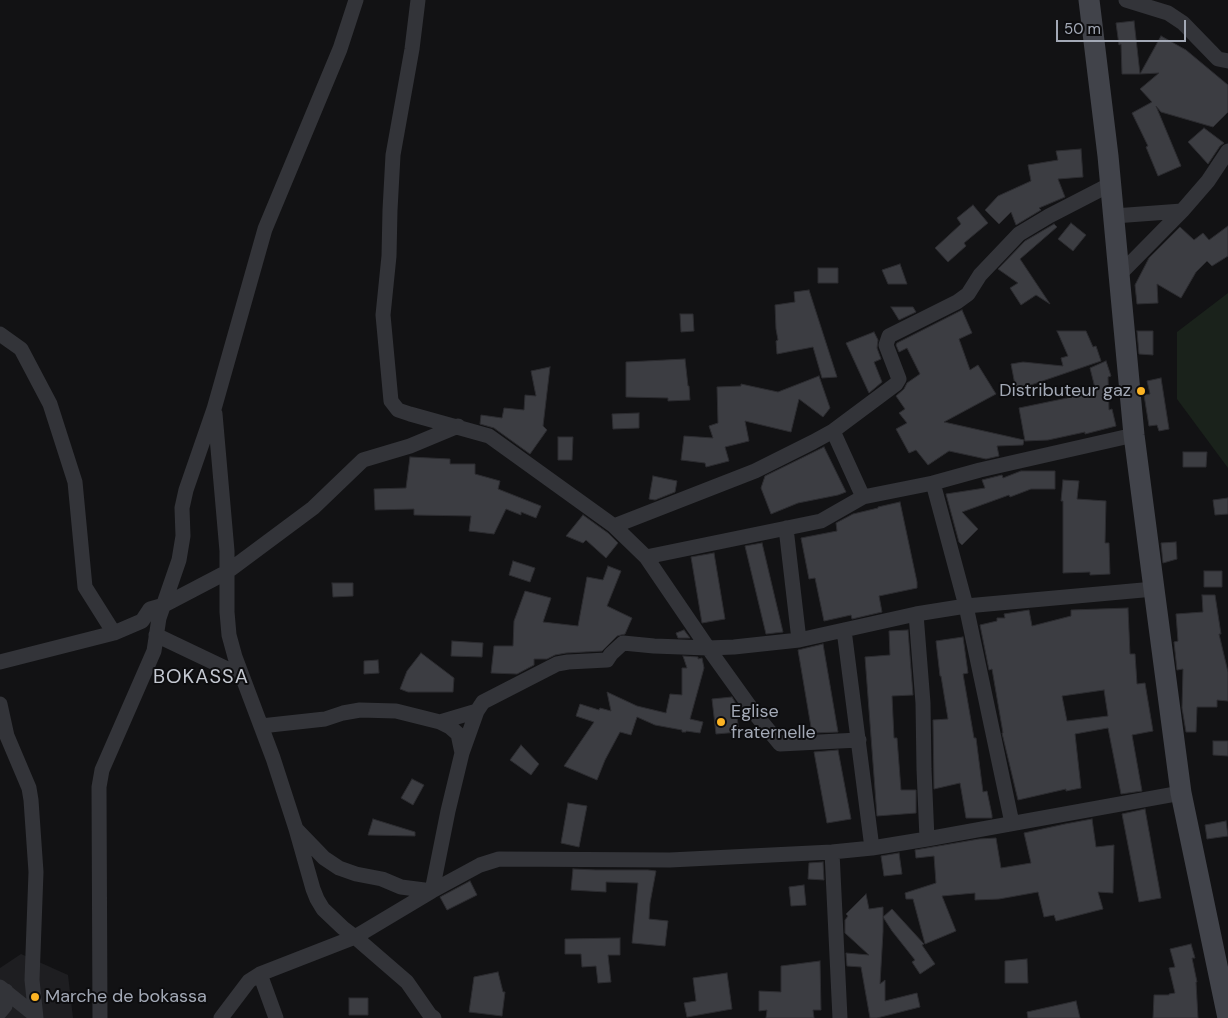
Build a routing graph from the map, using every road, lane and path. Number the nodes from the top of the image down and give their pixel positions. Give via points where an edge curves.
1 (356, 0) edge
2 (418, 0) edge
3 (1089, 0) edge
4 (1126, 0) edge
5 (1228, 61) edge
6 (1228, 151) edge
7 (1228, 173) edge
8 (1208, 181) junction
9 (1111, 184) junction
10 (1182, 211) junction
11 (1114, 216) junction
12 (1119, 275) junction
13 (0, 334) edge
14 (214, 409) junction
15 (458, 426) junction
16 (833, 431) junction
17 (1134, 435) junction
18 (933, 483) junction
19 (863, 497) junction
20 (614, 526) junction
21 (786, 528) junction
22 (646, 558) junction
23 (227, 572) junction
24 (1154, 590) junction
25 (164, 605) junction
26 (966, 606) junction
27 (916, 614) junction
28 (844, 630) junction
29 (114, 633) junction
30 (156, 635) junction
31 (800, 640) junction
32 (708, 648) junction
33 (0, 662) edge
34 (242, 676) junction
35 (0, 704) edge
36 (477, 711) junction
37 (440, 722) junction
38 (261, 726) junction
39 (859, 740) junction
40 (462, 753) junction
41 (1181, 793) junction
42 (1012, 824) junction
43 (296, 829) junction
44 (927, 839) junction
45 (872, 848) junction
46 (832, 852) junction
47 (432, 890) junction
48 (355, 937) junction
49 (260, 974) junction
50 (3, 989) edge
51 (0, 1012) edge
52 (36, 1016) edge
53 (100, 1018) edge
54 (221, 1018) edge
55 (276, 1018) edge
56 (434, 1018) edge
57 (840, 1018) edge
58 (1228, 1018) edge

1 - 14 street via 340,49 265,230
2 - 15 street via 393,155 383,315 389,387 391,402 398,410
3 - 9 main road
4 - 5 street via 1168,13 1183,23 1218,58
6 - 8 street
7 - 8 street
8 - 10 street
9 - 11 main road
9 - 16 street via 1018,234 980,275 968,294 889,336 886,345 899,379
10 - 11 street
10 - 12 street
11 - 12 main road
12 - 17 main road
13 - 29 street via 21,349 50,404 75,482 85,587
14 - 23 street via 228,551
14 - 25 street via 186,490 179,560
15 - 20 street via 490,436
15 - 23 street via 410,446 362,460 313,508
16 - 19 street
16 - 20 street via 755,471
17 - 18 street
17 - 24 main road
18 - 19 street
18 - 26 street
19 - 21 street via 820,521
20 - 22 street
21 - 22 street
21 - 31 street
22 - 32 street
23 - 25 street
23 - 34 street via 229,635
24 - 26 street
24 - 41 main road
25 - 29 street via 150,609 142,621
25 - 30 street
26 - 27 street
26 - 42 street
27 - 28 street
27 - 44 street via 923,703
28 - 31 street
28 - 39 street
29 - 33 street
30 - 34 street
30 - 53 street via 154,651 102,770 99,787
31 - 32 street
32 - 36 street via 623,643 607,660 556,664 483,702
32 - 39 street via 780,744
34 - 38 street
35 - 52 street via 7,736 30,788 36,872 32,980
36 - 37 street
36 - 40 street
37 - 38 street via 396,711 360,710 325,719
37 - 40 street via 458,734
38 - 43 street
39 - 45 street
40 - 47 street
41 - 42 street
41 - 58 main road
42 - 44 street
43 - 47 street via 324,858 339,868 400,887
43 - 48 street via 313,889 323,909
44 - 45 street
45 - 46 street
46 - 47 street via 670,860 499,859 480,865
46 - 57 street
47 - 48 street
48 - 49 street
48 - 56 street via 407,982
49 - 54 street via 249,981
49 - 55 street
50 - 51 street via 5,1006
50 - 52 street

